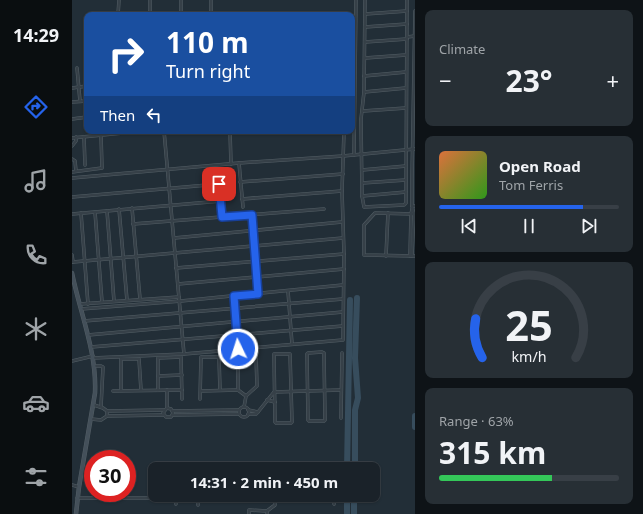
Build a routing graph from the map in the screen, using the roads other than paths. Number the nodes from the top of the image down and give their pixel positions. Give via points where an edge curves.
1 (119, 0) edge
2 (150, 0) edge
3 (181, 0) edge
4 (211, 0) edge
5 (356, 0) edge
6 (366, 0) edge
7 (407, 0) edge
8 (407, 11) junction
9 (415, 11) edge
10 (118, 12) edge
11 (150, 12) edge
12 (181, 12) edge
13 (210, 12) edge
14 (365, 14) junction
15 (407, 24) junction
16 (415, 24) edge
17 (365, 27) junction
18 (415, 37) edge
19 (407, 38) junction
20 (365, 42) junction
21 (415, 54) edge
22 (406, 55) junction
23 (365, 58) junction
24 (77, 68) dead end
25 (415, 71) edge
26 (406, 72) junction
27 (364, 76) junction
28 (355, 78) edge
29 (84, 86) edge
30 (79, 87) junction
31 (414, 87) edge
32 (72, 88) edge
33 (406, 88) junction
34 (364, 92) junction
35 (84, 100) edge
36 (80, 101) junction
37 (72, 102) edge
38 (414, 107) edge
39 (406, 108) junction
40 (363, 111) junction
41 (84, 117) edge
42 (72, 119) edge
43 (112, 134) edge
44 (164, 134) edge
45 (230, 134) edge
46 (344, 134) edge
47 (354, 134) edge
48 (101, 135) junction
49 (76, 137) junction
50 (84, 137) junction
51 (72, 138) edge
52 (72, 146) edge
53 (406, 149) junction
54 (413, 149) edge
55 (362, 154) junction
56 (354, 155) junction
57 (343, 156) junction
58 (72, 159) edge
59 (239, 163) junction
60 (231, 164) junction
61 (85, 165) dead end
62 (406, 166) junction
63 (414, 166) edge
64 (93, 170) junction
65 (168, 170) junction
66 (362, 170) junction
67 (76, 171) junction
68 (72, 172) edge
69 (343, 174) junction
70 (94, 176) junction
71 (72, 178) edge
72 (414, 179) edge
73 (406, 180) junction
74 (240, 182) junction
75 (362, 183) junction
76 (169, 188) junction
77 (342, 191) junction
78 (406, 192) junction
79 (414, 192) edge
80 (362, 196) junction
81 (72, 197) edge
82 (242, 199) junction
83 (221, 201) junction
84 (171, 206) junction
85 (243, 207) dead end
86 (413, 207) edge
87 (132, 208) junction
88 (324, 209) dead end
89 (119, 210) junction
90 (107, 211) junction
91 (95, 212) junction
92 (80, 213) junction
93 (388, 213) junction
94 (72, 214) edge
95 (412, 214) junction
96 (252, 215) junction
97 (222, 217) junction
98 (172, 222) junction
99 (342, 222) junction
100 (133, 224) junction
101 (253, 230) junction
102 (174, 238) junction
103 (343, 238) junction
104 (254, 246) junction
105 (175, 254) junction
106 (344, 254) junction
107 (72, 255) edge
108 (386, 256) junction
109 (412, 256) edge
110 (136, 257) junction
111 (123, 258) junction
112 (112, 259) junction
113 (99, 260) junction
114 (85, 261) junction
115 (255, 261) junction
116 (72, 262) edge
117 (176, 268) junction
118 (344, 270) junction
119 (72, 273) edge
120 (256, 277) junction
121 (73, 279) edge
122 (178, 284) junction
123 (344, 285) junction
124 (288, 291) junction
125 (258, 294) junction
126 (234, 296) junction
127 (179, 297) junction
128 (140, 299) junction
129 (127, 300) junction
130 (343, 300) junction
131 (114, 301) junction
132 (179, 301) junction
133 (102, 302) junction
134 (80, 304) junction
135 (88, 304) junction
136 (289, 304) junction
137 (81, 309) junction
138 (235, 309) junction
139 (343, 312) junction
140 (180, 314) junction
141 (290, 317) junction
142 (84, 322) junction
143 (236, 322) junction
144 (343, 326) junction
145 (181, 327) junction
146 (291, 331) junction
147 (88, 335) junction
148 (237, 335) junction
149 (182, 339) junction
150 (292, 344) junction
151 (91, 347) junction
152 (238, 349) junction
153 (342, 353) dead end
154 (184, 354) junction
155 (93, 357) junction
156 (72, 361) edge
157 (95, 366) junction
158 (182, 375) junction
159 (158, 376) junction
160 (121, 390) junction
161 (141, 390) junction
162 (158, 390) junction
163 (167, 390) junction
164 (182, 390) junction
165 (220, 390) junction
166 (238, 390) junction
167 (324, 390) junction
168 (341, 390) junction
169 (114, 391) dead end
170 (200, 391) junction
171 (307, 391) junction
172 (274, 392) junction
173 (291, 392) junction
174 (246, 396) junction
175 (182, 399) dead end
176 (200, 399) dead end
177 (267, 400) junction
178 (275, 402) junction
179 (94, 405) junction
180 (101, 407) junction
181 (244, 407) junction
182 (167, 408) junction
183 (164, 410) junction
184 (239, 410) junction
185 (248, 410) junction
186 (107, 411) junction
187 (115, 411) junction
188 (173, 411) junction
189 (258, 412) junction
190 (239, 414) junction
191 (248, 414) junction
192 (164, 415) junction
193 (173, 415) junction
194 (107, 416) junction
195 (115, 416) junction
196 (341, 418) dead end
197 (91, 419) junction
198 (72, 485) edge
199 (79, 487) junction
200 (148, 497) edge
201 (77, 498) junction
202 (275, 502) edge
203 (267, 512) edge
204 (76, 514) edge
205 (249, 514) edge

1 - 10 street
2 - 11 street
3 - 12 street
4 - 13 street
5 - 28 street
6 - 14 street
7 - 8 street
8 - 14 street
8 - 15 street
9 - 16 street
14 - 17 street
15 - 17 street
15 - 19 street
16 - 18 street
17 - 20 street
18 - 19 street
18 - 21 street
19 - 20 street
19 - 22 street
20 - 23 street
21 - 25 street
22 - 23 street
22 - 26 street
23 - 27 street
24 - 30 street
25 - 31 street
26 - 27 street
26 - 33 street
27 - 34 street
29 - 30 street
30 - 32 street
30 - 36 street
31 - 38 street
33 - 34 street
33 - 39 street
34 - 40 street
35 - 36 street
36 - 37 street
38 - 54 street
39 - 40 street
39 - 53 street
40 - 55 street
41 - 42 street
43 - 48 street
44 - 65 street
45 - 60 street
46 - 57 street
47 - 56 street
48 - 50 street
48 - 64 street via 102,169
49 - 50 street
49 - 51 street
49 - 52 street
50 - 61 street
53 - 54 street
53 - 55 street
53 - 62 street
54 - 63 street
55 - 56 street
55 - 66 street
56 - 57 street
57 - 59 street
57 - 69 street
58 - 67 street via 75,160
59 - 60 street
59 - 74 street
60 - 65 street
62 - 66 street
62 - 73 street
63 - 72 street
64 - 67 street
64 - 70 street
65 - 70 street
65 - 76 street
66 - 75 street
67 - 68 street
69 - 74 street
69 - 77 street
70 - 71 street
72 - 79 street
73 - 75 street
73 - 78 street
74 - 82 street
75 - 80 street
76 - 81 street
76 - 83 street via 219,184
76 - 84 street
77 - 82 street
77 - 99 street
78 - 80 street
78 - 80 street via 404,205 364,207
79 - 86 street
82 - 85 street
83 - 84 street
83 - 97 street
84 - 87 street
84 - 98 street
86 - 95 street
87 - 89 street
87 - 100 street
88 - 96 street
89 - 90 street
89 - 111 street
90 - 91 street
90 - 112 street
91 - 92 street
91 - 113 street
92 - 94 street
92 - 114 street
93 - 95 street
93 - 108 street
93 - 108 street via 375,213 364,226 364,255
95 - 109 street
96 - 97 street
96 - 101 street
97 - 98 street
98 - 100 street
98 - 102 street
99 - 101 street
99 - 103 street
100 - 110 street
101 - 102 street
101 - 104 street
102 - 105 street
103 - 104 street
103 - 106 street
104 - 105 street
104 - 115 street
105 - 110 street
105 - 117 street
106 - 115 street
106 - 118 street
107 - 116 street
108 - 109 street
110 - 111 street
110 - 128 street
111 - 112 street
111 - 129 street
112 - 113 street
112 - 131 street
113 - 114 street
113 - 133 street
114 - 116 street
114 - 135 street
115 - 117 street
115 - 120 street
117 - 122 street
118 - 120 street
118 - 123 street
119 - 121 street
120 - 122 street
120 - 125 street
121 - 134 street
122 - 127 street
123 - 124 street
123 - 130 street
124 - 125 street
124 - 136 street
125 - 126 street
126 - 132 street
126 - 138 street
127 - 128 street
127 - 132 street
128 - 129 street
129 - 131 street
130 - 136 street
130 - 139 street
131 - 133 street
132 - 137 street
132 - 140 street
133 - 135 street
134 - 135 street
134 - 137 street
136 - 138 street
136 - 141 street
137 - 142 street
138 - 140 street
138 - 143 street
139 - 141 street
139 - 144 street
140 - 142 street
140 - 145 street
141 - 143 street
141 - 146 street
142 - 147 street
143 - 145 street
143 - 148 street
144 - 146 street
144 - 150 street via 343,340
145 - 147 street
145 - 149 street
146 - 148 street
146 - 150 street
147 - 151 street
148 - 149 street
148 - 152 street
149 - 151 street
149 - 154 street
150 - 152 street
151 - 155 street
152 - 154 street
153 - 168 street
154 - 155 street
155 - 156 street
155 - 157 street
157 - 179 street
157 - 180 street via 102,367
158 - 159 street
158 - 159 street via 180,357 158,358
158 - 164 street
159 - 162 street
160 - 161 street
160 - 161 street via 121,359 140,360
160 - 169 street
161 - 162 street
162 - 163 street
163 - 164 street
163 - 182 street
164 - 175 street
165 - 166 street
165 - 170 street
165 - 170 street via 218,357 200,358
166 - 174 street
166 - 174 street via 238,356 256,355 257,386
167 - 168 street
167 - 171 street
167 - 171 street via 324,421 308,421
167 - 171 street via 324,354 315,352 307,354
168 - 196 street
170 - 176 street
171 - 173 street
172 - 173 street
172 - 173 street via 274,355 290,354
172 - 177 street
172 - 178 street
173 - 178 street via 291,423 276,423
174 - 181 street
177 - 178 street
177 - 189 street
179 - 180 street
179 - 197 street
180 - 186 street
181 - 184 street
181 - 185 street
182 - 183 street
182 - 188 street
183 - 187 street
183 - 192 street
184 - 188 street
184 - 190 street
185 - 189 street
185 - 191 street
186 - 187 street
186 - 194 street
187 - 195 street
188 - 193 street
189 - 191 street
190 - 191 street via 243,417
190 - 193 street
192 - 193 street via 168,418
192 - 195 street
194 - 195 street
194 - 197 street via 101,420
197 - 199 street
198 - 199 street
199 - 201 street
200 - 201 street
201 - 204 street
202 - 203 street
203 - 205 street via 249,510

